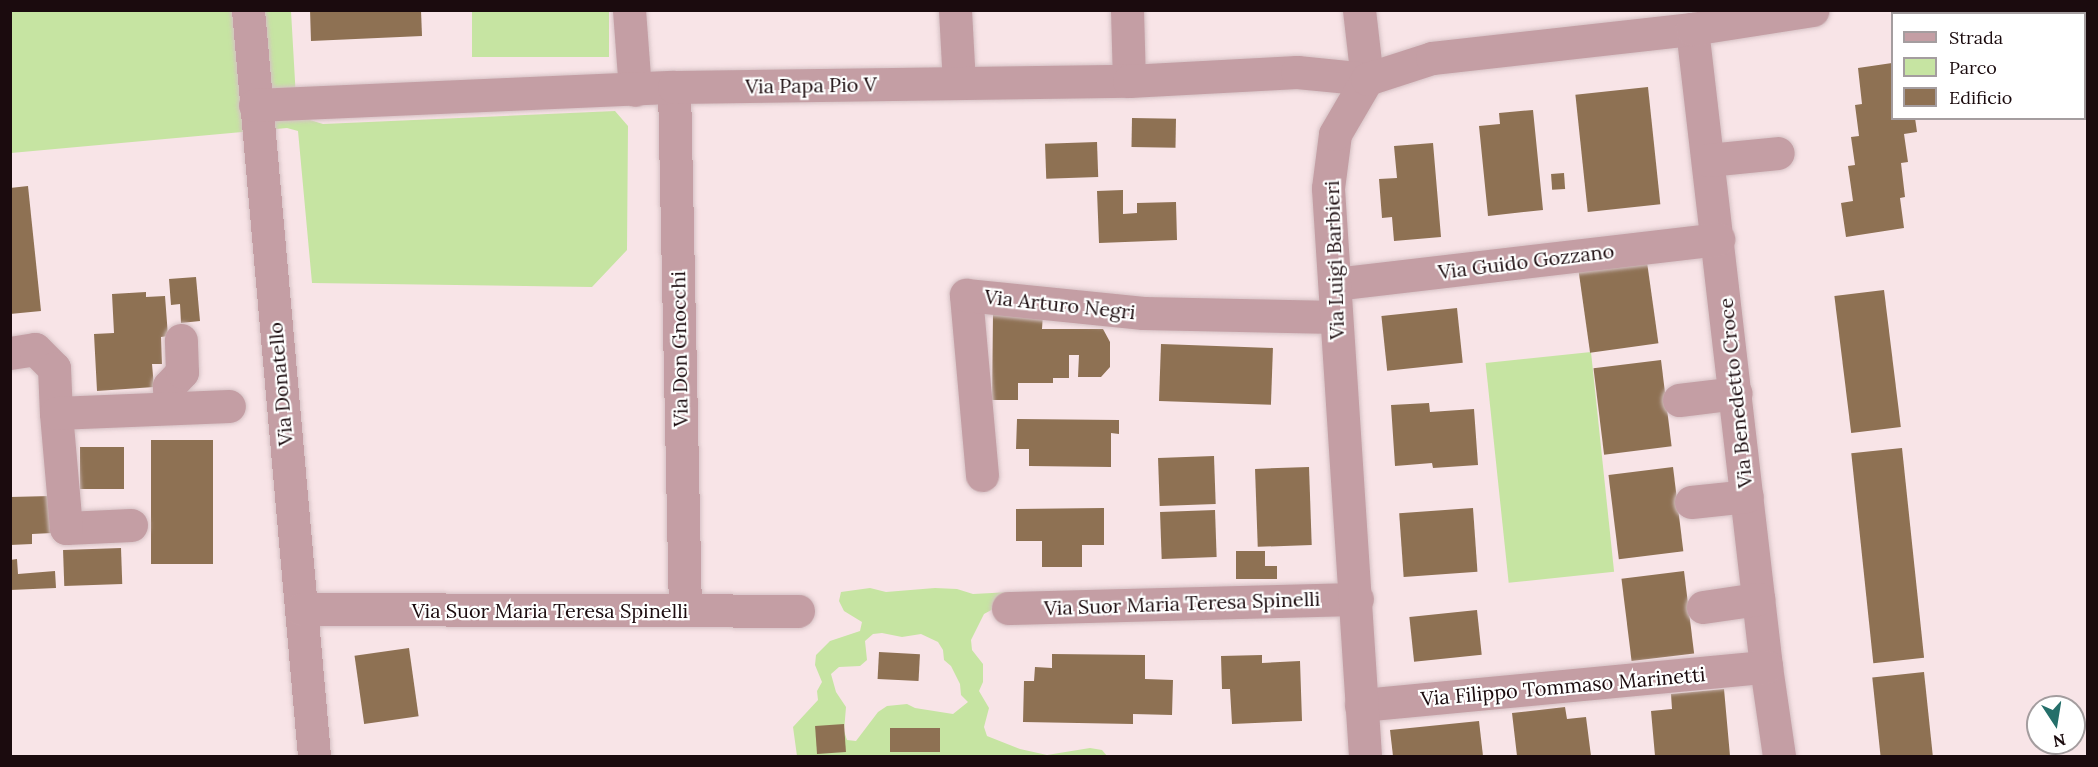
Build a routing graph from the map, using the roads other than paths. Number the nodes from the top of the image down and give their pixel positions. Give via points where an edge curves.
1 (248, 10) edge
2 (629, 10) edge
3 (956, 10) edge
4 (1127, 10) edge
5 (1359, 10) edge
6 (1813, 10) edge
7 (1692, 29) junction
8 (1367, 79) junction
9 (1129, 81) junction
10 (959, 82) junction
11 (674, 87) junction
12 (635, 90) junction
13 (255, 105) junction
14 (1778, 153) dead end
15 (1708, 160) junction
16 (1718, 239) junction
17 (1335, 284) junction
18 (1336, 317) junction
19 (181, 340) dead end
20 (10, 352) edge
21 (1736, 393) junction
22 (1679, 400) dead end
23 (229, 405) dead end
24 (170, 408) junction
25 (56, 413) junction
26 (982, 475) dead end
27 (1747, 496) junction
28 (1691, 502) dead end
29 (131, 525) dead end
30 (1357, 599) junction
31 (1758, 599) junction
32 (1703, 607) dead end
33 (1008, 608) dead end
34 (301, 609) junction
35 (686, 610) junction
36 (798, 611) dead end
37 (1766, 667) junction
38 (1360, 705) junction
39 (314, 756) edge
40 (1365, 756) edge
41 (1779, 756) edge

1 - 13 street, Via Donatello
2 - 12 street
3 - 10 street
4 - 9 street
5 - 8 street
6 - 7 street
7 - 8 street via 1432,58
7 - 15 street, Via Benedetto Croce
8 - 9 street, Via Papa Pio V via 1297,72
8 - 17 street, Via Luigi Barbieri via 1335,134 1328,188
9 - 10 street, Via Papa Pio V
10 - 11 street, Via Papa Pio V
11 - 12 street, Via Papa Pio V
11 - 35 street, Via Don Gnocchi
12 - 13 street, Via Papa Pio V
13 - 34 street, Via Donatello
14 - 15 street
15 - 16 street, Via Benedetto Croce
16 - 17 street, Via Guido Gozzano
16 - 21 street, Via Benedetto Croce
17 - 18 street, Via Luigi Barbieri
18 - 26 street, Via Arturo Negri via 1143,313 966,295
18 - 30 street, Via Luigi Barbieri
19 - 24 street via 182,372 169,386
20 - 25 street via 35,349 54,368
21 - 22 street
21 - 27 street, Via Benedetto Croce
23 - 24 street
24 - 25 street
25 - 29 street via 66,528
27 - 28 street
27 - 31 street, Via Benedetto Croce
30 - 33 street, Via Suor Maria Teresa Spinelli
30 - 38 street, Via Luigi Barbieri
31 - 32 street
31 - 37 street, Via Benedetto Croce
34 - 35 street, Via Suor Maria Teresa Spinelli
34 - 39 street, Via Donatello
35 - 36 street, Via Suor Maria Teresa Spinelli
37 - 38 street, Via Filippo Tommaso Marinetti
37 - 41 street, Via Benedetto Croce
38 - 40 street, Via Luigi Barbieri

